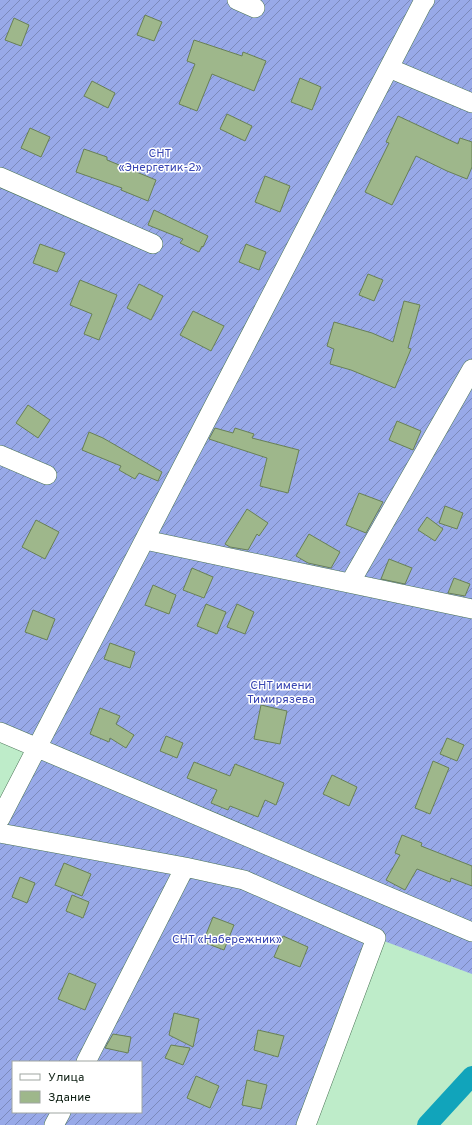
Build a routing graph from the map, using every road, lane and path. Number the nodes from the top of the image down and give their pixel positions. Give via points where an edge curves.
1 (237, 0) edge
2 (425, 0) edge
3 (255, 8) dead end
4 (389, 68) junction
5 (472, 103) edge
6 (0, 177) edge
7 (153, 244) dead end
8 (472, 369) edge
9 (0, 455) edge
10 (47, 475) dead end
11 (144, 540) junction
12 (350, 583) junction
13 (472, 610) edge
14 (0, 732) edge
15 (37, 748) junction
16 (0, 819) edge
17 (0, 832) edge
18 (185, 867) junction
19 (472, 932) edge
20 (87, 1061) edge
21 (60, 1113) edge
22 (54, 1125) edge
23 (306, 1125) edge

1 - 3 street
2 - 4 street
4 - 5 street
4 - 11 street
6 - 7 street
8 - 12 street
9 - 10 street
11 - 12 street
11 - 15 street
12 - 13 street
14 - 15 street
15 - 16 street
15 - 19 street
17 - 18 street
18 - 20 street
18 - 23 street via 244,880 376,938
21 - 22 street

